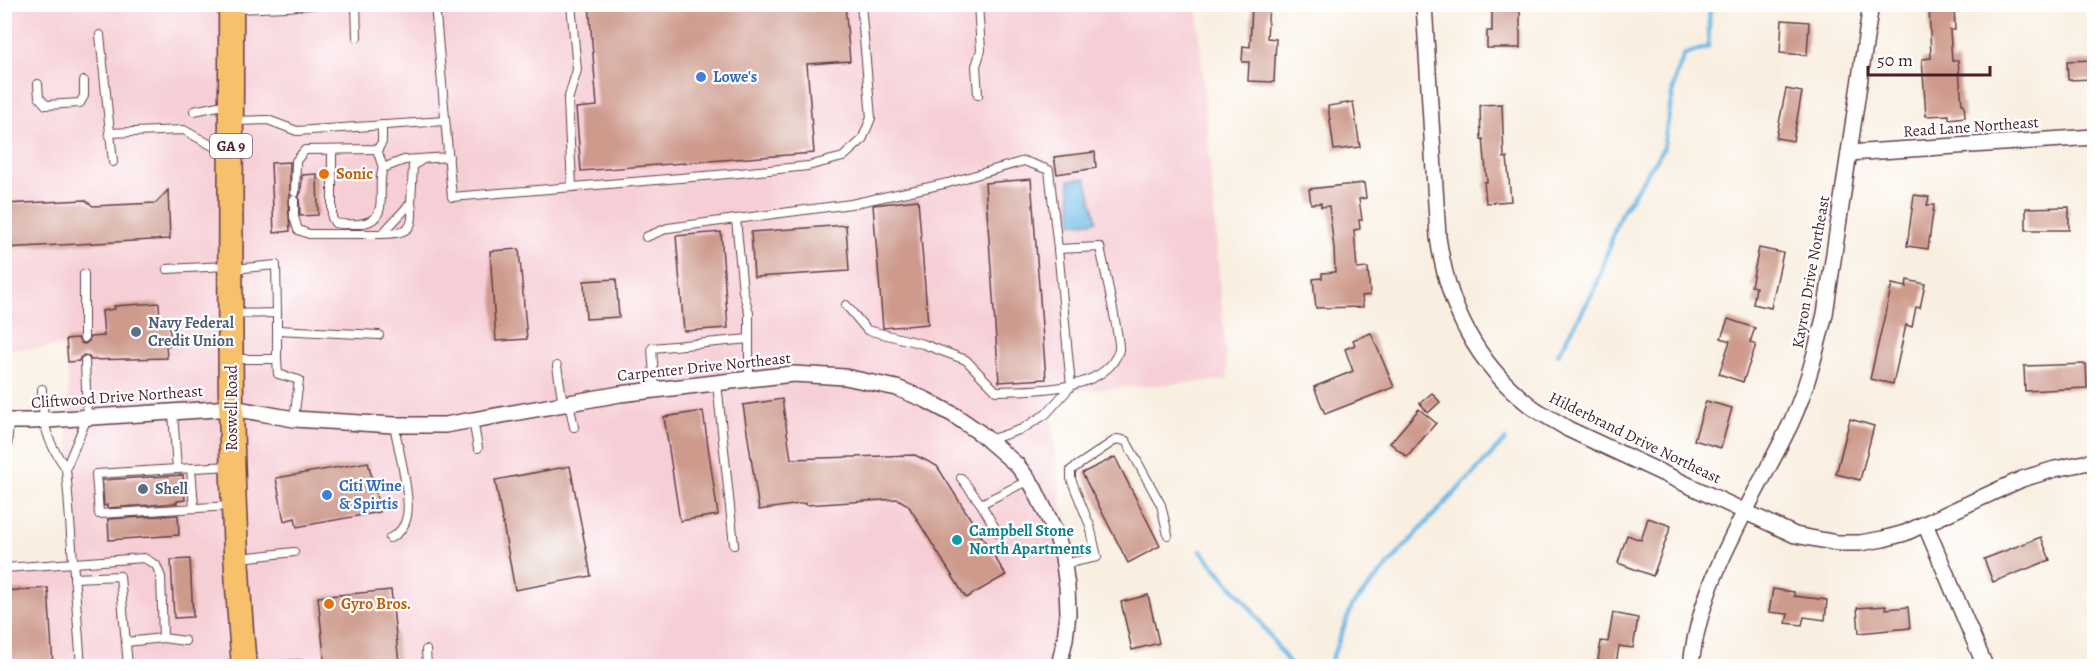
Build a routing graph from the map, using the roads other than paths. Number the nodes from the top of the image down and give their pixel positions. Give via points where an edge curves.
1 (320, 4) edge
2 (356, 4) edge
3 (435, 4) edge
4 (571, 4) edge
5 (861, 4) edge
6 (978, 4) edge
7 (1424, 4) edge
8 (1871, 4) edge
9 (287, 6) edge
10 (231, 7) edge
11 (100, 35) dead end
12 (357, 37) dead end
13 (84, 81) dead end
14 (38, 84) dead end
15 (978, 95) dead end
16 (194, 111) dead end
17 (231, 113) junction
18 (445, 121) junction
19 (381, 125) junction
20 (109, 133) junction
21 (2094, 137) edge
22 (377, 149) junction
23 (332, 150) junction
24 (1849, 153) junction
25 (231, 156) junction
26 (449, 157) junction
27 (424, 159) junction
28 (113, 162) dead end
29 (383, 168) junction
30 (572, 187) junction
31 (411, 203) junction
32 (736, 219) junction
33 (342, 225) junction
34 (381, 234) junction
35 (342, 235) junction
36 (646, 237) dead end
37 (1058, 249) junction
38 (231, 267) junction
39 (167, 269) dead end
40 (84, 274) dead end
41 (846, 305) dead end
42 (277, 313) junction
43 (232, 314) junction
44 (277, 330) junction
45 (379, 335) dead end
46 (84, 338) dead end
47 (748, 339) junction
48 (232, 359) junction
49 (277, 359) junction
50 (85, 361) dead end
51 (557, 366) dead end
52 (749, 379) junction
53 (717, 383) junction
54 (1071, 386) junction
55 (42, 389) dead end
56 (655, 390) junction
57 (566, 403) junction
58 (232, 408) junction
59 (173, 412) junction
60 (87, 418) junction
61 (294, 418) junction
62 (473, 420) junction
63 (7, 421) edge
64 (43, 421) junction
65 (394, 425) junction
66 (574, 427) dead end
67 (989, 440) junction
68 (478, 448) dead end
69 (5, 461) edge
70 (2094, 461) edge
71 (232, 465) junction
72 (66, 468) junction
73 (191, 468) junction
74 (177, 469) junction
75 (962, 478) dead end
76 (1029, 480) junction
77 (4, 487) edge
78 (981, 504) junction
79 (233, 506) junction
80 (194, 507) junction
81 (1745, 512) junction
82 (1924, 524) junction
83 (998, 533) dead end
84 (1168, 535) dead end
85 (390, 538) dead end
86 (734, 545) dead end
87 (294, 552) dead end
88 (235, 558) junction
89 (73, 562) junction
90 (1064, 564) junction
91 (4, 568) edge
92 (74, 578) junction
93 (163, 638) junction
94 (185, 641) dead end
95 (126, 642) junction
96 (426, 650) dead end
97 (81, 666) edge
98 (128, 666) edge
99 (244, 666) edge
100 (260, 666) edge
101 (301, 666) edge
102 (416, 666) edge
103 (1059, 666) edge
104 (1691, 666) edge
105 (1985, 666) edge

1 - 9 lane
2 - 12 lane
3 - 18 lane
4 - 30 lane via 577,70 568,100
5 - 30 lane via 871,118 862,140 843,157 808,166
6 - 15 lane
7 - 81 street, Hilderbrand Drive Northeast via 1442,265 1463,325 1482,356 1533,408 1568,429
8 - 24 street, Kayron Drive Northeast
9 - 10 lane
10 - 17 main road, Roswell Road / GA 9
11 - 20 lane
13 - 14 lane via 80,103 46,105 39,97
16 - 17 lane
17 - 19 lane via 297,131
17 - 25 main road, Roswell Road / GA 9
18 - 19 lane
18 - 26 lane
19 - 22 lane via 382,142
20 - 25 lane via 184,130
20 - 28 lane
21 - 24 street, Read Lane Northeast
22 - 23 lane
22 - 29 lane
23 - 33 lane via 332,218
23 - 35 lane via 305,150 296,161 294,217 298,230
24 - 81 street, Kayron Drive Northeast via 1825,314 1814,360 1792,420
25 - 38 main road, Roswell Road / GA 9
26 - 27 lane
26 - 30 lane via 452,197
27 - 29 lane via 404,160
27 - 31 lane via 413,166
29 - 33 lane via 377,217 369,223
31 - 34 lane
31 - 34 lane via 413,220 406,230
32 - 36 lane via 668,228
32 - 37 lane via 851,204 948,183 1024,161 1049,170
32 - 47 lane via 742,291 749,313
33 - 35 lane
34 - 35 lane
37 - 54 lane
37 - 54 lane via 1100,247 1120,349 1109,369
38 - 39 lane
38 - 42 lane via 276,265
38 - 43 main road, Roswell Road / GA 9
40 - 46 lane
41 - 54 lane via 867,330 966,360 996,391
42 - 43 lane
42 - 44 lane
43 - 48 main road, Roswell Road / GA 9
44 - 45 lane
44 - 49 lane
47 - 52 lane
47 - 56 lane via 652,348
48 - 49 lane
48 - 58 main road, Roswell Road / GA 9
49 - 61 lane via 278,374 299,380
50 - 60 lane
51 - 57 lane
52 - 53 street, Carpenter Drive Northeast
52 - 67 street, Carpenter Drive Northeast via 793,374 845,377 897,388 954,415
53 - 56 street, Carpenter Drive Northeast
53 - 86 lane
54 - 67 lane via 1046,414 1022,429
55 - 64 lane
56 - 57 street, Carpenter Drive Northeast
57 - 62 street, Carpenter Drive Northeast
57 - 66 lane
58 - 59 street, Cliftwood Drive Northeast
58 - 61 street, Carpenter Drive Northeast
58 - 71 main road, Roswell Road / GA 9
59 - 60 street, Cliftwood Drive Northeast
59 - 74 lane
60 - 64 street, Cliftwood Drive Northeast
60 - 72 lane
61 - 65 street, Carpenter Drive Northeast
62 - 65 street, Carpenter Drive Northeast via 444,425
62 - 68 lane
63 - 64 street, Cliftwood Drive Northeast
63 - 69 lane
64 - 72 lane via 53,450
65 - 85 lane via 408,504 398,534
67 - 76 street, Carpenter Drive Northeast
69 - 77 lane
70 - 82 street, Hilderbrand Drive Northeast via 2022,479
71 - 73 lane
71 - 79 main road, Roswell Road / GA 9
72 - 89 lane
73 - 74 lane
73 - 80 lane
74 - 80 lane via 96,474 99,514 140,507
75 - 78 lane
76 - 78 lane
76 - 90 street, Carpenter Drive Northeast via 1056,533
78 - 83 lane
79 - 80 lane
79 - 88 main road, Roswell Road / GA 9
81 - 82 street, Hilderbrand Drive Northeast via 1795,535 1837,543 1883,539
81 - 104 street, Kayron Drive Northeast via 1721,558 1703,607
82 - 105 street
84 - 90 lane via 1161,505 1126,441 1117,439 1071,470 1097,557
87 - 88 lane
88 - 99 main road, Roswell Road / GA 9
89 - 91 lane
89 - 92 lane
89 - 93 lane via 144,558 156,565 161,577
90 - 103 street, Carpenter Drive Northeast via 1068,613
92 - 95 lane via 120,576
92 - 97 lane
93 - 94 lane
93 - 95 lane
95 - 98 lane
96 - 102 lane via 427,666
100 - 101 lane

